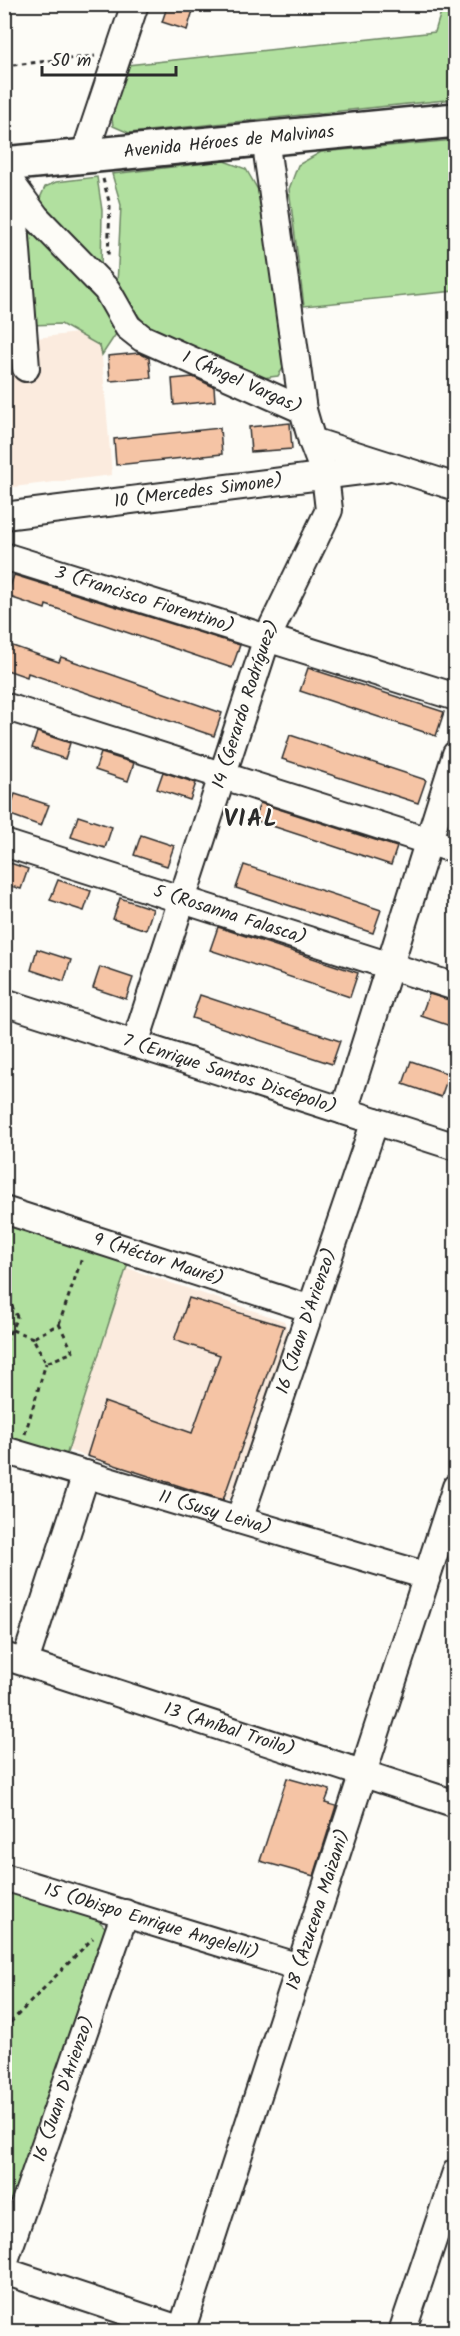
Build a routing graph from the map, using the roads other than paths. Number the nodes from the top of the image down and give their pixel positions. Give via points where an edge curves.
1 (135, 4) edge
2 (456, 120) edge
3 (265, 138) junction
4 (91, 156) junction
5 (7, 174) edge
6 (26, 368) dead end
7 (303, 410) junction
8 (312, 441) junction
9 (393, 467) junction
10 (325, 475) junction
11 (456, 487) edge
12 (4, 516) edge
13 (4, 556) edge
14 (267, 638) junction
15 (456, 697) edge
16 (4, 706) edge
17 (456, 754) edge
18 (223, 776) junction
19 (428, 841) junction
20 (4, 843) edge
21 (456, 850) edge
22 (182, 900) junction
23 (389, 966) junction
24 (456, 987) edge
25 (4, 1002) edge
26 (135, 1044) junction
27 (344, 1111) junction
28 (375, 1121) junction
29 (456, 1147) edge
30 (4, 1210) edge
31 (311, 1309) junction
32 (12, 1452) edge
33 (86, 1474) junction
34 (456, 1487) edge
35 (239, 1520) junction
36 (426, 1576) junction
37 (15, 1659) edge
38 (363, 1773) junction
39 (456, 1804) edge
40 (4, 1876) edge
41 (122, 1912) junction
42 (299, 1967) junction
43 (456, 2172) edge
44 (4, 2263) edge
45 (4, 2271) edge
46 (181, 2331) edge
47 (402, 2331) edge

1 - 4 street
2 - 3 main road, Avenida Héroes de Malvinas
3 - 4 main road, Avenida Héroes de Malvinas
3 - 7 street
4 - 5 main road, Avenida Héroes de Malvinas
5 - 6 street
5 - 7 street, 1 (Ángel Vargas) via 36,217 108,290 128,327 142,338
7 - 8 street, 1 (Ángel Vargas)
8 - 9 street
8 - 10 street, 14 (Gerardo Rodríguez)
9 - 10 street, 10 (Mercedes Simone)
9 - 11 street
10 - 12 street, 10 (Mercedes Simone)
10 - 14 street, 14 (Gerardo Rodríguez) via 329,510
13 - 14 street, 3 (Francisco Fiorentino)
14 - 15 street, 3 (Francisco Fiorentino)
14 - 18 street, 14 (Gerardo Rodríguez)
16 - 18 street
17 - 19 street
18 - 19 street
18 - 22 street, 14 (Gerardo Rodríguez)
19 - 21 street
19 - 23 street
20 - 22 street, 5 (Rosanna Falasca)
22 - 23 street, 5 (Rosanna Falasca)
22 - 26 street, 14 (Gerardo Rodríguez)
23 - 24 street, 5 (Rosanna Falasca)
23 - 27 street
25 - 26 street, 7 (Enrique Santos Discépolo)
26 - 27 street, 7 (Enrique Santos Discépolo)
27 - 28 street, 7 (Enrique Santos Discépolo)
28 - 29 street, 7 (Enrique Santos Discépolo)
28 - 31 street, 16 (Juan D'Arienzo)
30 - 31 street, 9 (Héctor Mauré)
31 - 35 street, 16 (Juan D'Arienzo)
32 - 33 street, 11 (Susy Leiva)
33 - 35 street, 11 (Susy Leiva)
33 - 37 street
34 - 36 street, 18 (Azucena Maizani)
35 - 36 street, 11 (Susy Leiva)
36 - 38 street, 18 (Azucena Maizani)
37 - 38 street, 13 (Aníbal Troilo)
38 - 39 street, 13 (Aníbal Troilo)
38 - 42 street, 18 (Azucena Maizani)
40 - 41 street, 15 (Obispo Enrique Angelelli)
41 - 42 street, 15 (Obispo Enrique Angelelli)
41 - 44 street, 16 (Juan D'Arienzo)
42 - 46 street, 18 (Azucena Maizani)
43 - 47 street
45 - 46 street

